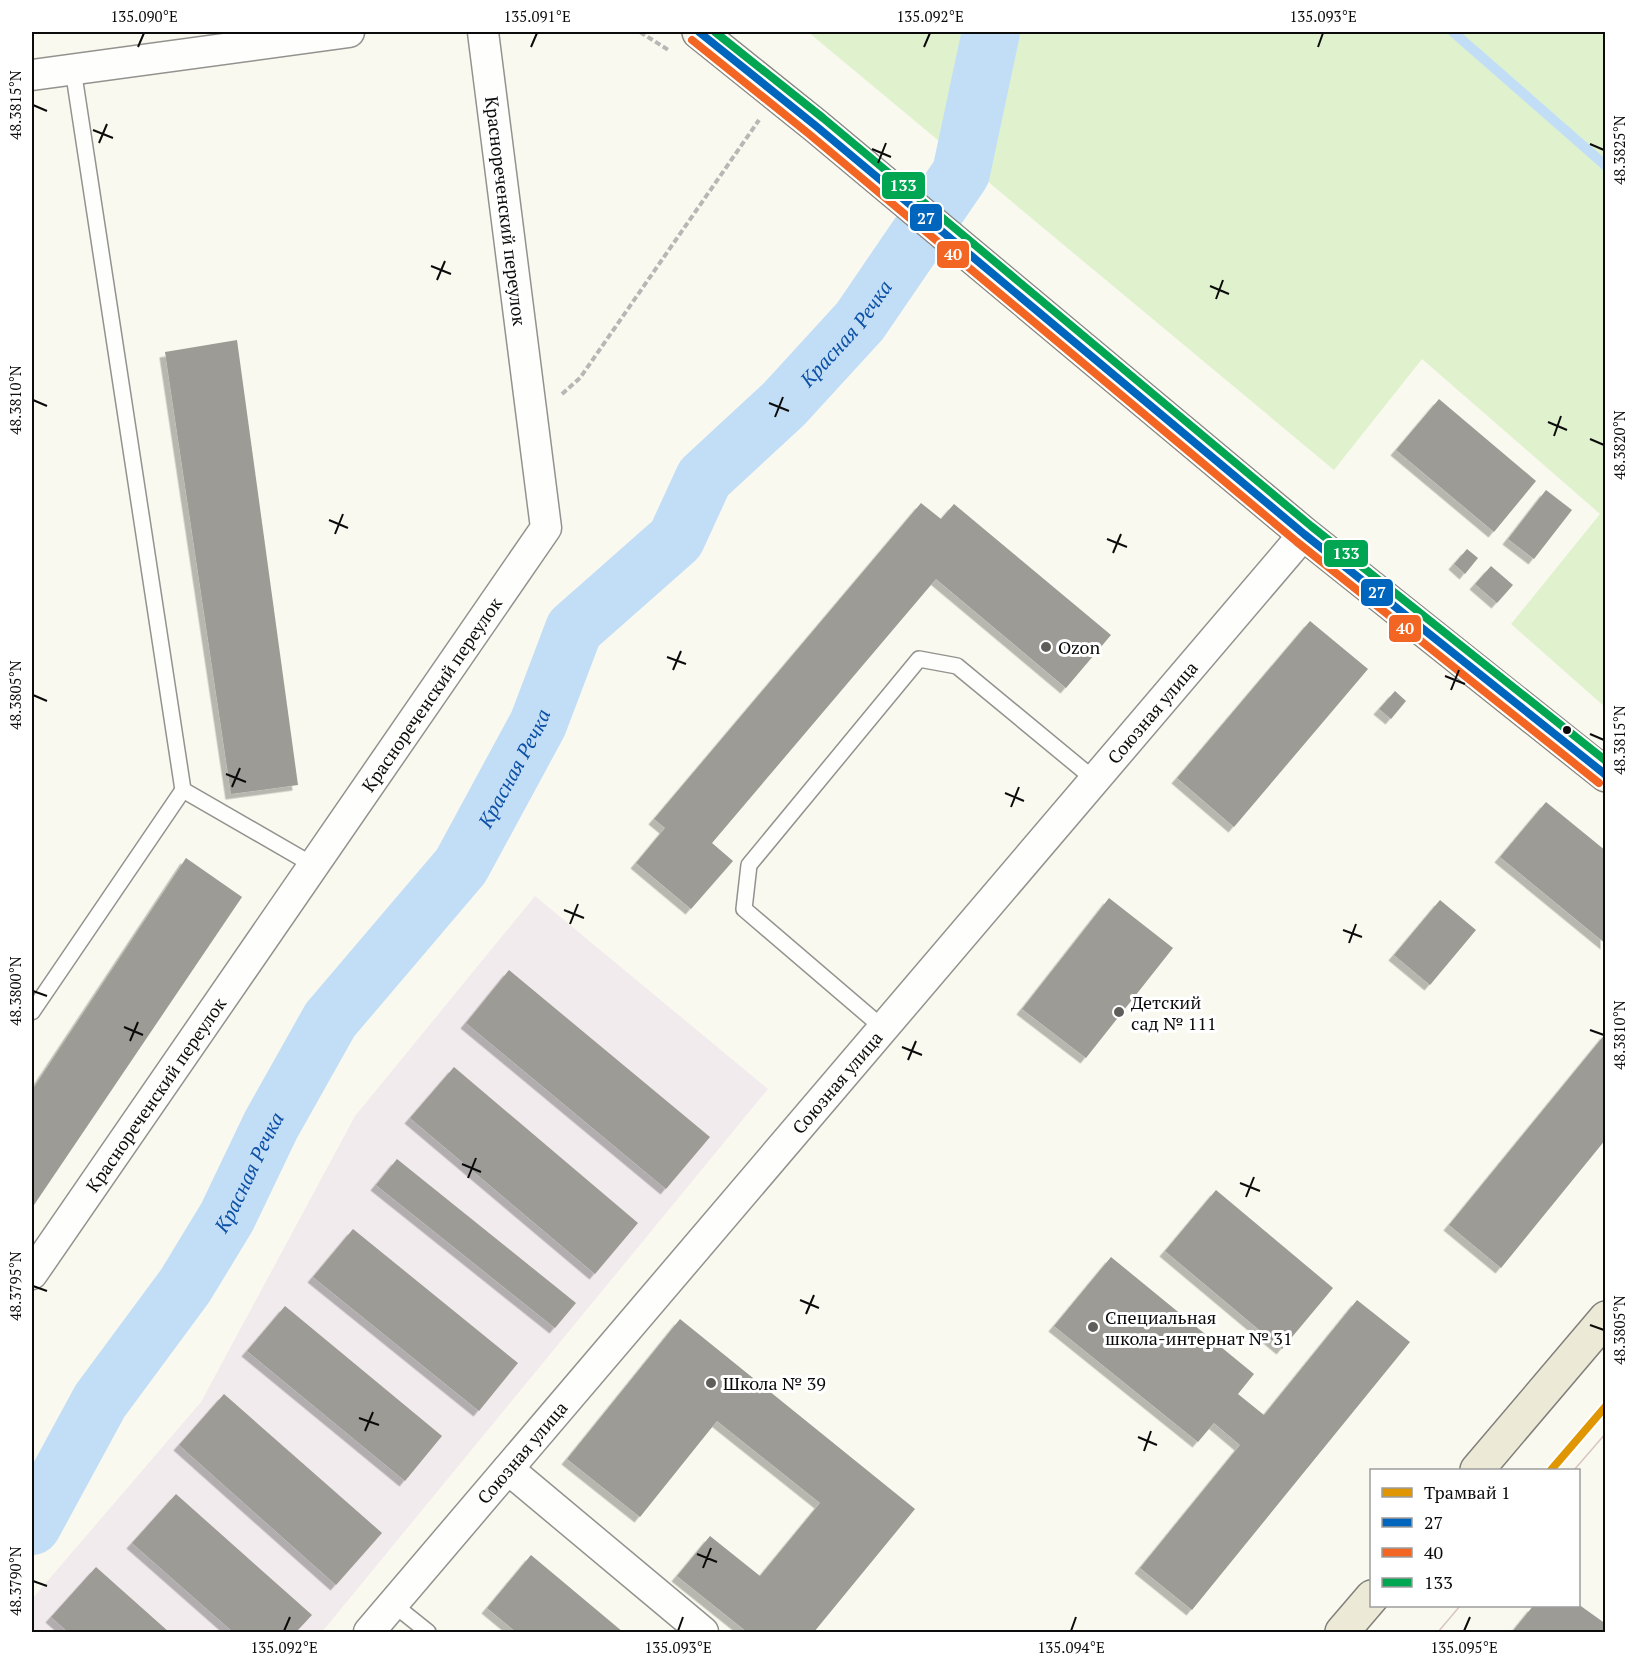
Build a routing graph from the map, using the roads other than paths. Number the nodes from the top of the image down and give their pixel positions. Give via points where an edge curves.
1 (349, 32) edge
2 (483, 32) edge
3 (699, 32) edge
4 (73, 69) junction
5 (32, 75) edge
6 (1304, 534) junction
7 (1605, 775) edge
8 (1095, 780) junction
9 (183, 790) junction
10 (314, 866) junction
11 (32, 1012) edge
12 (883, 1028) junction
13 (32, 1274) edge
14 (1605, 1318) edge
15 (508, 1469) junction
16 (1478, 1469) edge
17 (1370, 1598) edge
18 (393, 1604) junction
19 (369, 1632) edge
20 (428, 1632) edge
21 (703, 1632) edge
22 (1342, 1632) edge

1 - 4 street
2 - 10 street, Краснореченский переулок via 546,528
3 - 6 street
4 - 5 street
4 - 9 lane
6 - 7 street
6 - 8 street, Союзная улица
8 - 12 street, Союзная улица
8 - 12 lane via 957,666 919,658 749,866 744,909
9 - 10 lane
9 - 11 lane
10 - 13 street, Краснореченский переулок
12 - 15 street, Союзная улица
14 - 16 main road
15 - 18 street, Союзная улица
15 - 21 street
17 - 22 main road
18 - 19 street, Союзная улица
18 - 20 lane

